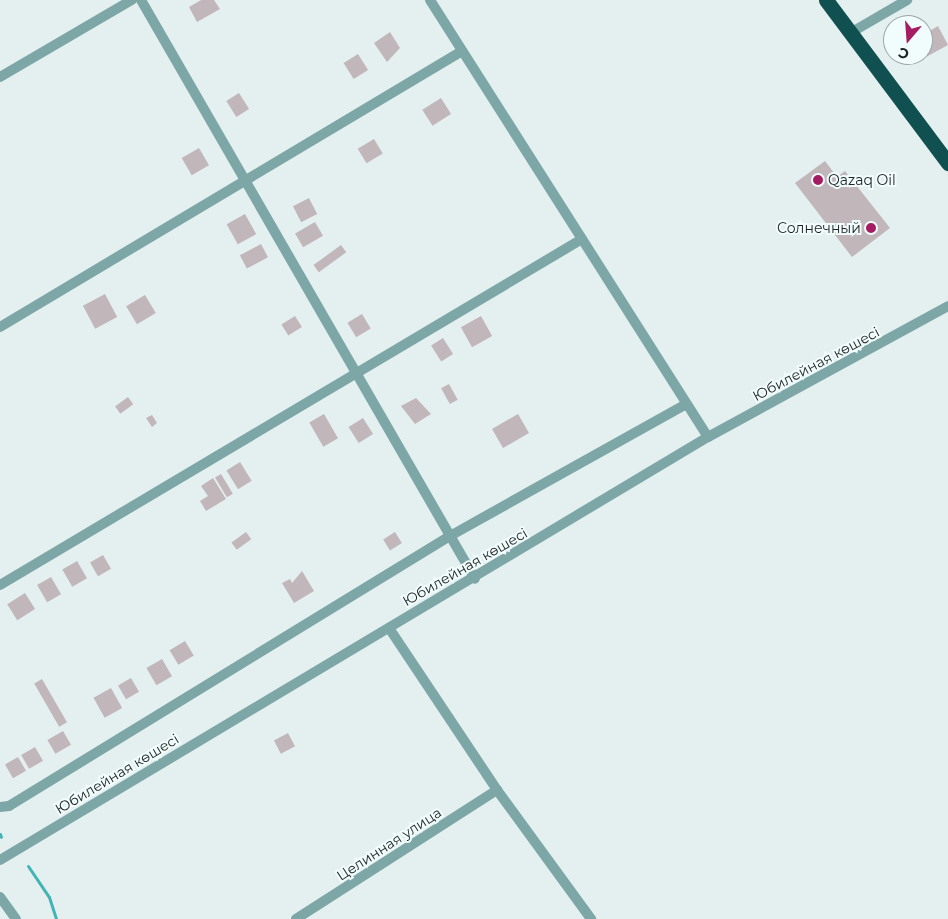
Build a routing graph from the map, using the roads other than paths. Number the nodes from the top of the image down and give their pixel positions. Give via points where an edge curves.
1 (132, 0) edge
2 (141, 0) edge
3 (430, 0) edge
4 (826, 0) edge
5 (907, 0) edge
6 (852, 32) junction
7 (462, 51) junction
8 (0, 77) edge
9 (948, 163) edge
10 (246, 181) junction
11 (582, 239) junction
12 (948, 306) edge
13 (0, 328) edge
14 (355, 374) junction
15 (686, 404) junction
16 (708, 437) junction
17 (450, 536) junction
18 (475, 579) junction
19 (0, 585) edge
20 (389, 628) junction
21 (497, 790) junction
22 (0, 808) edge
23 (0, 860) edge
24 (0, 897) edge
25 (16, 919) edge
26 (296, 919) edge
27 (591, 919) edge

1 - 8 street
2 - 10 street
3 - 7 street
4 - 6 highway
5 - 6 street
6 - 9 highway
7 - 10 street
7 - 11 street
10 - 13 street
10 - 14 street
11 - 14 street
11 - 15 street
12 - 16 street, Юбилейная көшесі
14 - 17 street
14 - 19 street
15 - 16 street
15 - 17 street
16 - 18 street, Юбилейная көшесі
17 - 18 street
17 - 22 street via 10,806
18 - 20 street, Юбилейная көшесі
20 - 21 street
20 - 23 street, Юбилейная көшесі
21 - 26 street, Целинная улица
21 - 27 street
24 - 25 street

